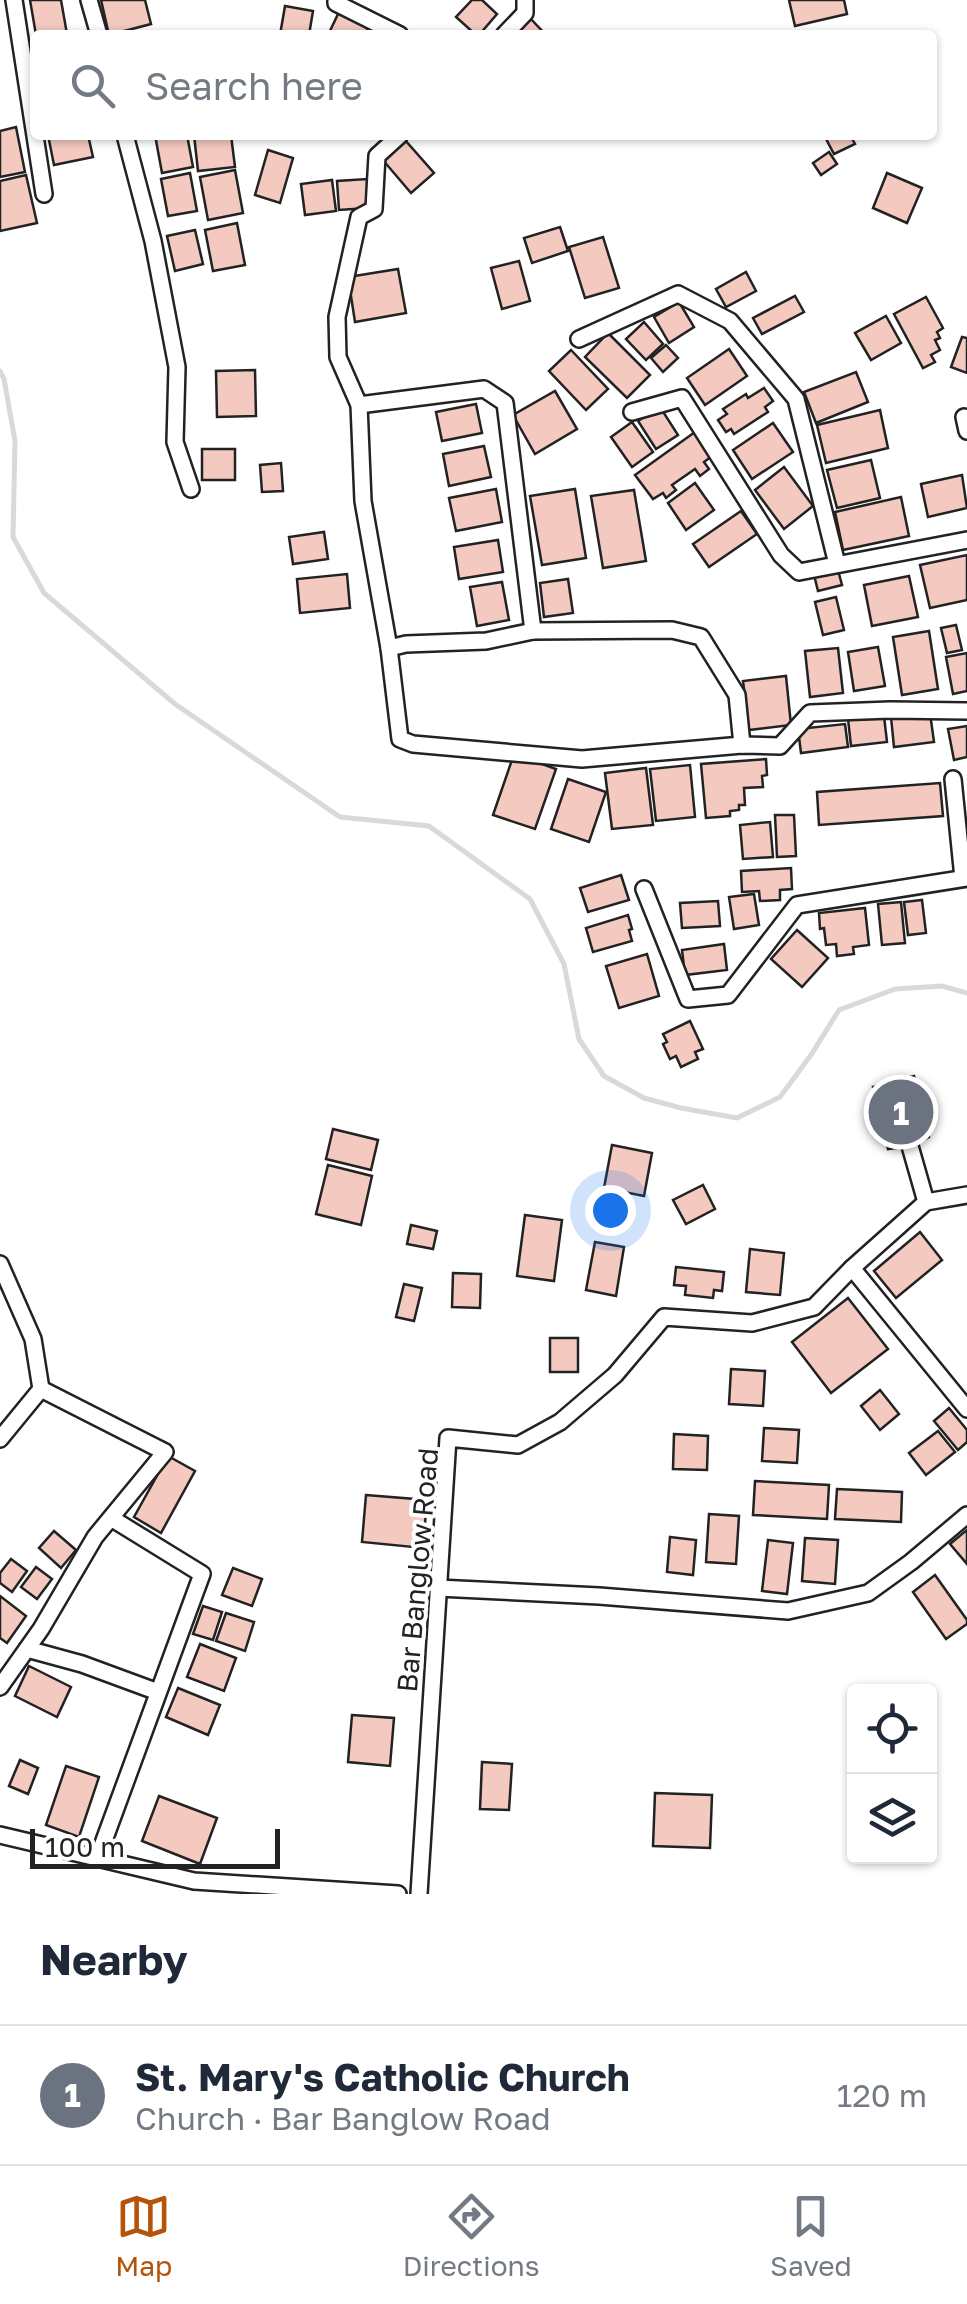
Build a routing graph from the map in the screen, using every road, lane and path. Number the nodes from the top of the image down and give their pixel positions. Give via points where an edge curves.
1 (14, 0) edge
2 (89, 0) edge
3 (336, 0) edge
4 (525, 0) edge
5 (97, 30) edge
6 (390, 30) edge
7 (509, 30) edge
8 (30, 103) edge
9 (36, 140) edge
10 (126, 140) edge
11 (395, 140) edge
12 (44, 194) dead end
13 (579, 339) dead end
14 (359, 404) junction
15 (632, 412) dead end
16 (191, 489) dead end
17 (967, 540) edge
18 (836, 564) junction
19 (533, 631) junction
20 (389, 648) junction
21 (967, 710) edge
22 (742, 745) junction
23 (952, 778) dead end
24 (965, 878) edge
25 (644, 889) dead end
26 (910, 1146) dead end
27 (967, 1195) edge
28 (926, 1202) junction
29 (0, 1264) edge
30 (852, 1268) junction
31 (41, 1389) junction
32 (967, 1409) edge
33 (0, 1439) edge
34 (967, 1516) edge
35 (111, 1518) junction
36 (438, 1588) junction
37 (27, 1650) junction
38 (0, 1687) edge
39 (158, 1692) junction
40 (0, 1834) edge
41 (98, 1857) junction
42 (398, 1894) edge
43 (419, 1894) edge

1 - 8 street
2 - 5 street
3 - 6 street
4 - 7 street via 525,13
9 - 12 street
10 - 16 street via 174,349 175,442
11 - 14 street via 377,156 374,209 359,218 337,317 338,357
13 - 18 street via 678,294 730,321 796,399
14 - 19 street via 484,389 505,403
14 - 20 street via 363,501
15 - 18 street via 682,398 780,555 800,572
17 - 18 street
19 - 20 street
19 - 22 street via 672,630 701,637 738,695
20 - 22 street via 400,738 413,744 582,759
21 - 22 street via 810,714 780,746
23 - 24 street
24 - 25 street via 797,905 728,995 688,999
26 - 28 street
27 - 28 street
28 - 30 street, Bar Banglow Road
29 - 31 street via 32,1339
30 - 32 street
30 - 36 street, Bar Banglow Road via 814,1307 752,1323 664,1317 615,1375 560,1422 518,1444 448,1438
31 - 33 street
31 - 35 street via 165,1452
34 - 36 street via 868,1593 788,1611
35 - 37 street
35 - 39 street via 202,1574
36 - 43 street, Bar Banglow Road
37 - 38 street
37 - 39 street
39 - 41 street
40 - 41 street
41 - 42 street via 194,1881

